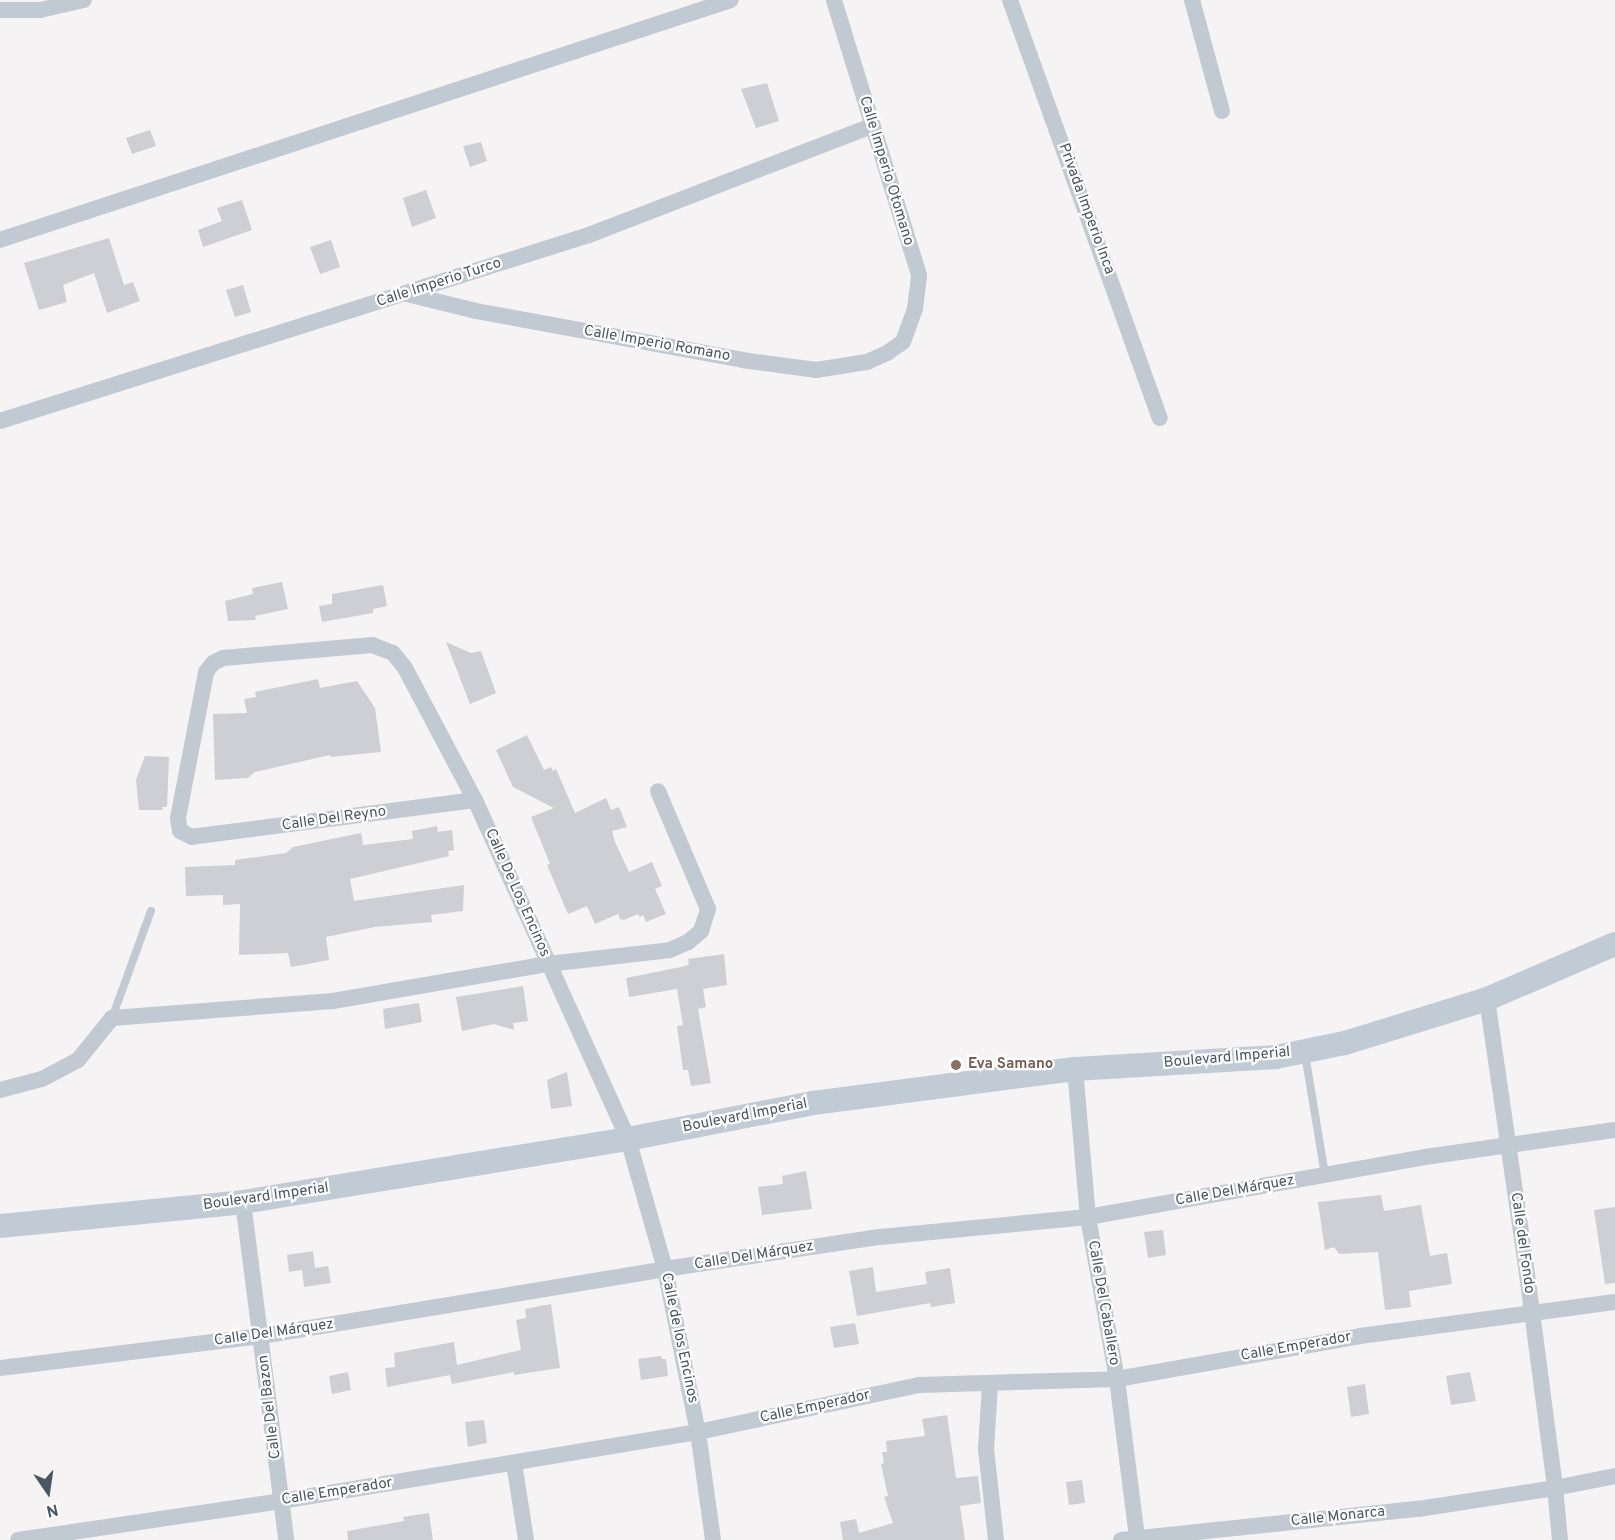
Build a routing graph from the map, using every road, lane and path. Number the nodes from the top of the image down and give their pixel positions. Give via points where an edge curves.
1 (84, 0) edge
2 (731, 0) edge
3 (834, 0) edge
4 (1010, 0) edge
5 (1192, 0) edge
6 (36, 5) edge
7 (0, 10) edge
8 (1222, 111) dead end
9 (872, 126) junction
10 (0, 240) edge
11 (407, 294) junction
12 (903, 342) joint
13 (1160, 418) dead end
14 (0, 421) edge
15 (658, 791) dead end
16 (475, 800) junction
17 (192, 837) joint
18 (151, 910) dead end
19 (1615, 944) edge
20 (548, 964) junction
21 (1487, 999) junction
22 (112, 1018) junction
23 (1305, 1051) junction
24 (1075, 1069) junction
25 (0, 1090) edge
26 (1615, 1130) edge
27 (628, 1139) junction
28 (1508, 1144) junction
29 (1325, 1175) junction
30 (243, 1202) junction
31 (1088, 1217) junction
32 (0, 1226) edge
33 (665, 1269) junction
34 (1615, 1302) edge
35 (1532, 1313) junction
36 (261, 1336) junction
37 (0, 1368) edge
38 (1117, 1379) junction
39 (990, 1385) junction
40 (698, 1432) junction
41 (514, 1463) junction
42 (1615, 1476) edge
43 (1556, 1488) junction
44 (281, 1501) junction
45 (1129, 1539) edge
46 (18, 1540) edge
47 (286, 1540) edge
48 (526, 1540) edge
49 (713, 1540) edge
50 (996, 1540) edge
51 (1560, 1540) edge

1 - 6 street
2 - 10 street
3 - 9 street, Calle Imperio Otomano
4 - 13 street, Privada Imperio Inca
5 - 8 street
6 - 7 street
9 - 11 street, Calle Imperio Turco via 589,235
9 - 12 street, Calle Imperio Otomano via 919,275 915,309
11 - 12 street, Calle Imperio Romano via 476,312 816,370 867,362
11 - 14 street, Calle Imperio Turco
15 - 20 street via 708,909 701,931 670,950
16 - 17 street, Calle Del Reyno
16 - 17 street, Calle De Los Encinos via 393,652 372,645 224,658 206,672 178,819 180,831
16 - 20 street, Calle De Los Encinos
18 - 22 lane
19 - 21 street, Boulevard Imperial
20 - 22 street via 333,1001
20 - 27 street, Calle De Los Encinos
21 - 23 street, Boulevard Imperial via 1345,1043
21 - 28 street, Calle del Fondo
22 - 25 street via 78,1060 42,1079
23 - 24 street, Boulevard Imperial via 1276,1057
23 - 29 lane
24 - 27 street, Boulevard Imperial via 813,1103
24 - 31 street, Calle Del Caballero
26 - 28 street, Calle Del Márquez
27 - 30 street, Boulevard Imperial
27 - 33 street, Calle de los Encinos
28 - 29 street, Calle Del Márquez
28 - 35 street, Calle del Fondo
29 - 31 street, Calle Del Márquez
30 - 32 street, Boulevard Imperial
30 - 36 street, Calle Del Bazon
31 - 33 street, Calle Del Márquez via 880,1237
31 - 38 street, Calle Del Caballero
33 - 36 street, Calle Del Márquez
33 - 40 street, Calle de los Encinos
34 - 35 street, Calle Emperador
35 - 38 street, Calle Emperador via 1360,1335
35 - 43 street, Calle del Fondo
36 - 37 street, Calle Del Márquez
36 - 44 street, Calle Del Bazon
38 - 39 street, Calle Emperador
38 - 45 street, Calle Del Caballero
39 - 40 street, Calle Emperador via 919,1385
39 - 50 street via 986,1449
40 - 41 street, Calle Emperador
40 - 49 street, Calle de los Encinos
41 - 44 street, Calle Emperador
41 - 48 street
42 - 43 street, Calle Monarca
43 - 45 street, Calle Monarca via 1418,1509
43 - 51 street, Calle del Fondo
44 - 46 street, Calle Emperador
44 - 47 street, Calle Del Bazon

